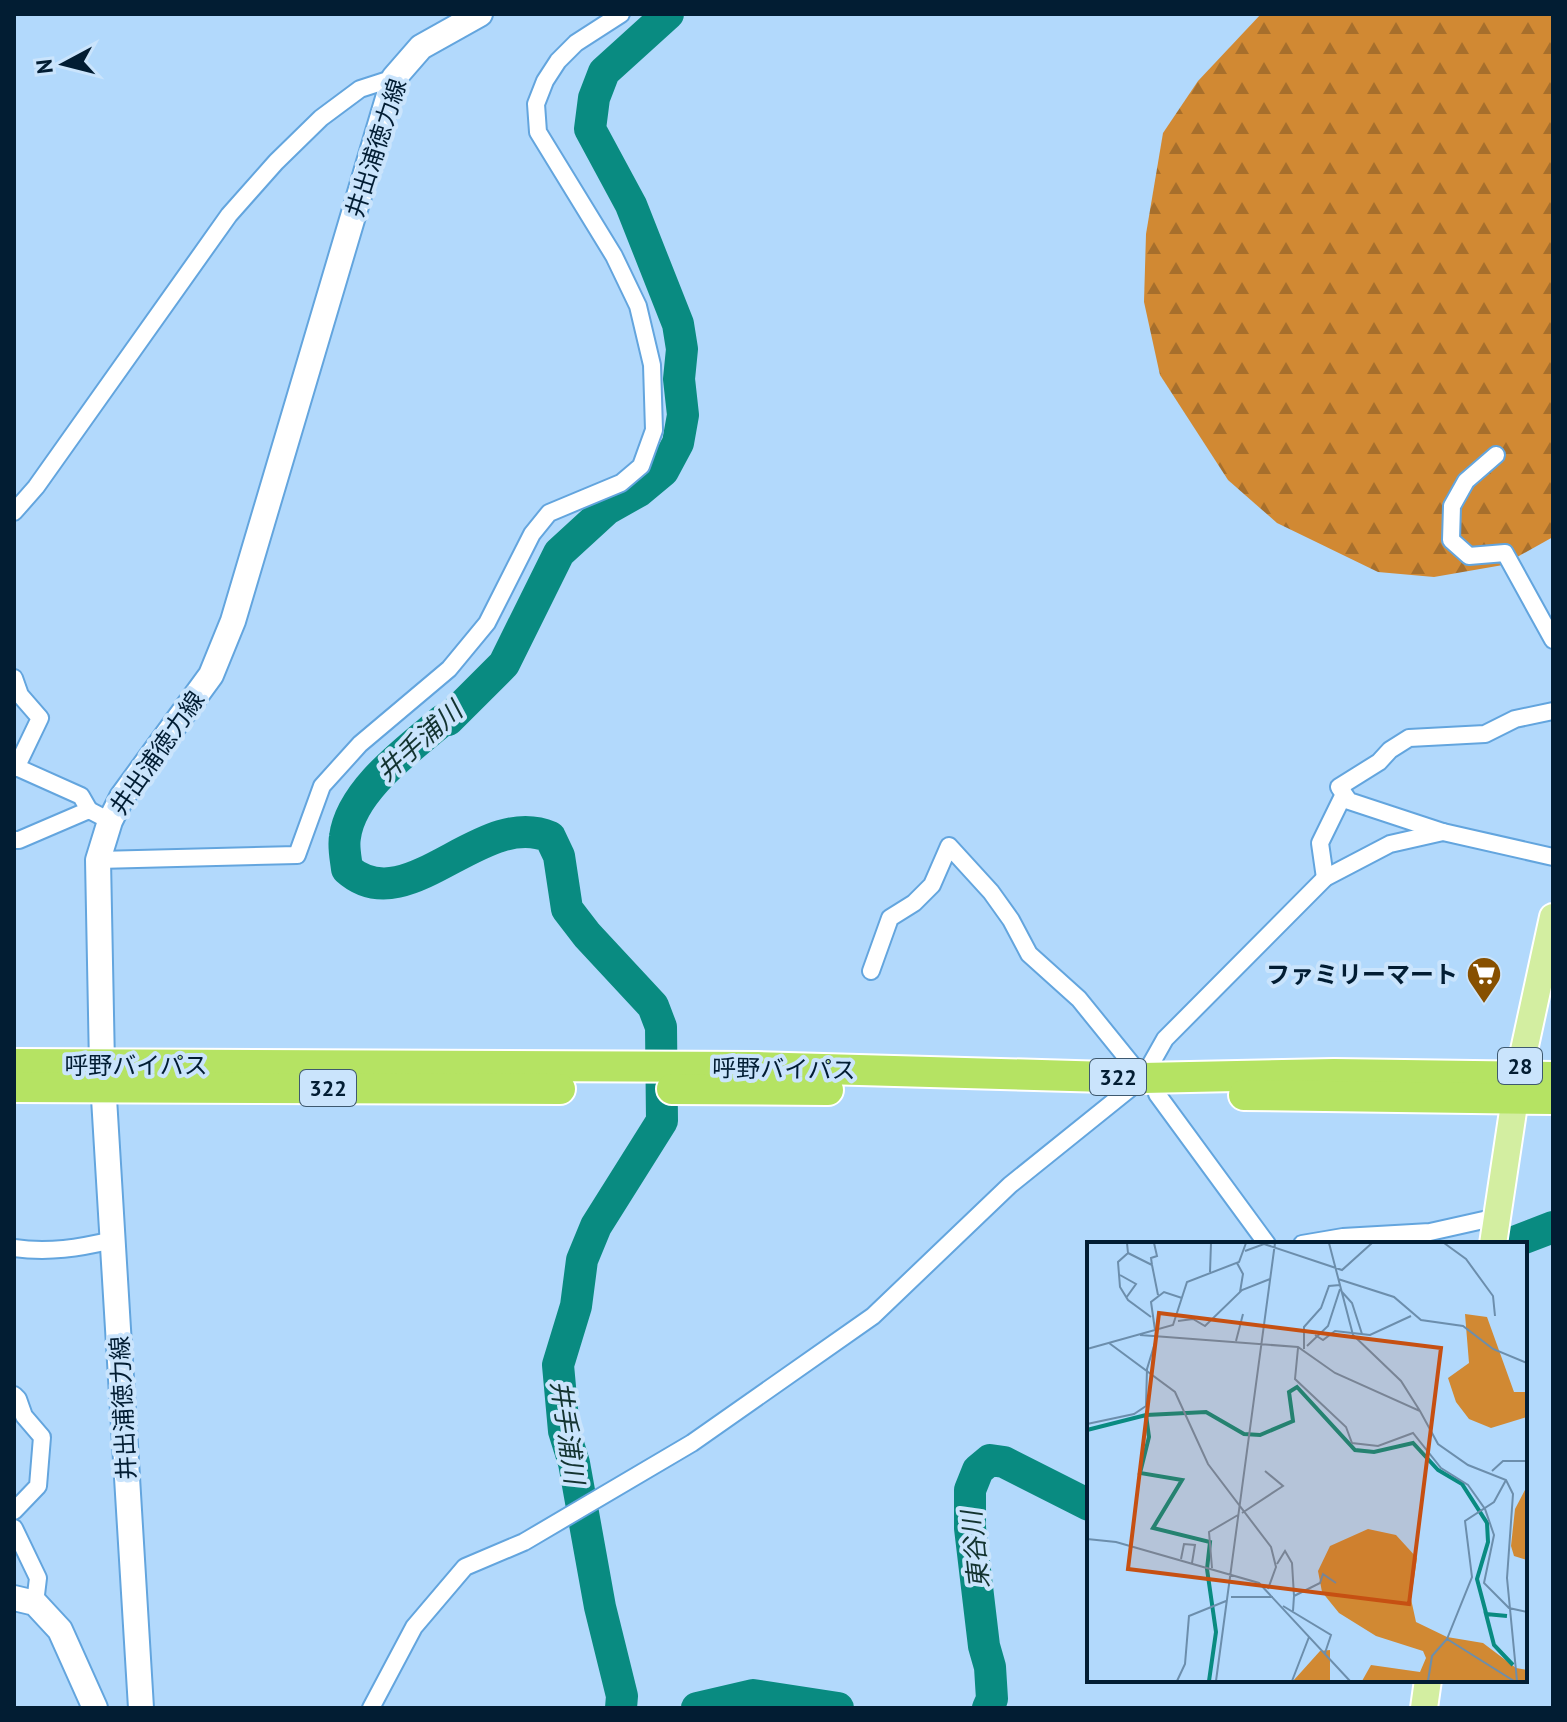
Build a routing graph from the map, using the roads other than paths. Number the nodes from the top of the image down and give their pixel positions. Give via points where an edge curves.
1 (480, 14) edge
2 (621, 14) edge
3 (394, 78) junction
4 (1496, 455) dead end
5 (14, 512) edge
6 (1553, 640) edge
7 (14, 678) edge
8 (1553, 711) edge
9 (15, 767) edge
10 (1344, 794) junction
11 (99, 815) junction
12 (1443, 832) junction
13 (14, 840) edge
14 (1553, 857) edge
15 (98, 860) junction
16 (1325, 878) junction
17 (1553, 917) edge
18 (871, 971) dead end
19 (14, 1064) edge
20 (103, 1077) junction
21 (1553, 1077) edge
22 (14, 1087) edge
23 (1516, 1088) junction
24 (1142, 1089) junction
25 (1553, 1099) edge
26 (1497, 1217) junction
27 (113, 1240) junction
28 (1265, 1242) edge
29 (1314, 1242) edge
30 (1493, 1242) edge
31 (14, 1248) edge
32 (14, 1395) edge
33 (14, 1511) edge
34 (14, 1528) edge
35 (25, 1600) edge
36 (1428, 1682) edge
37 (95, 1708) edge
38 (141, 1708) edge
39 (371, 1708) edge
40 (1424, 1708) edge

1 - 3 main road, 井出浦徳力線 via 421,47
2 - 15 street via 558,61 536,104 538,132 614,256 638,306 652,365 654,430 641,466 621,483 549,513 532,534 487,623 449,669 360,744 322,786 297,855
3 - 5 street via 360,89 321,118 229,215 46,475
3 - 11 main road, 井出浦徳力線 via 233,621 211,675 122,797
4 - 6 street via 1466,481 1452,506 1451,540 1469,556 1505,553
7 - 9 street via 20,695 40,718
8 - 10 street via 1515,719 1485,734 1409,738 1339,787
9 - 11 street via 81,796
10 - 12 street via 1349,801
10 - 16 street via 1320,843
11 - 13 street
11 - 15 main road, 井出浦徳力線
12 - 14 street
12 - 16 street via 1390,844
15 - 20 main road, 井出浦徳力線
16 - 24 street via 1165,1039
17 - 23 main road, 28
18 - 24 street via 890,918 932,885 949,846 991,892 1029,954 1079,999
19 - 20 highway, 呼野バイパス / 322
20 - 22 highway, 呼野バイパス / 322
20 - 24 highway, 呼野バイパス / 322 via 683,1078
20 - 27 main road, 井出浦徳力線
21 - 23 highway, 呼野バイパス / 322
23 - 24 highway, 呼野バイパス / 322 via 1334,1074
23 - 25 highway, 呼野バイパス / 322
23 - 26 main road, 28
24 - 28 street
24 - 39 street via 1010,1185 873,1316 692,1443 524,1542 465,1567 414,1627
26 - 29 street via 1430,1232
26 - 30 main road, 28
27 - 31 street via 44,1252
27 - 38 main road, 井出浦徳力線
32 - 33 street via 42,1437 38,1486
34 - 35 street via 38,1578
35 - 37 main road via 60,1630
36 - 40 main road

